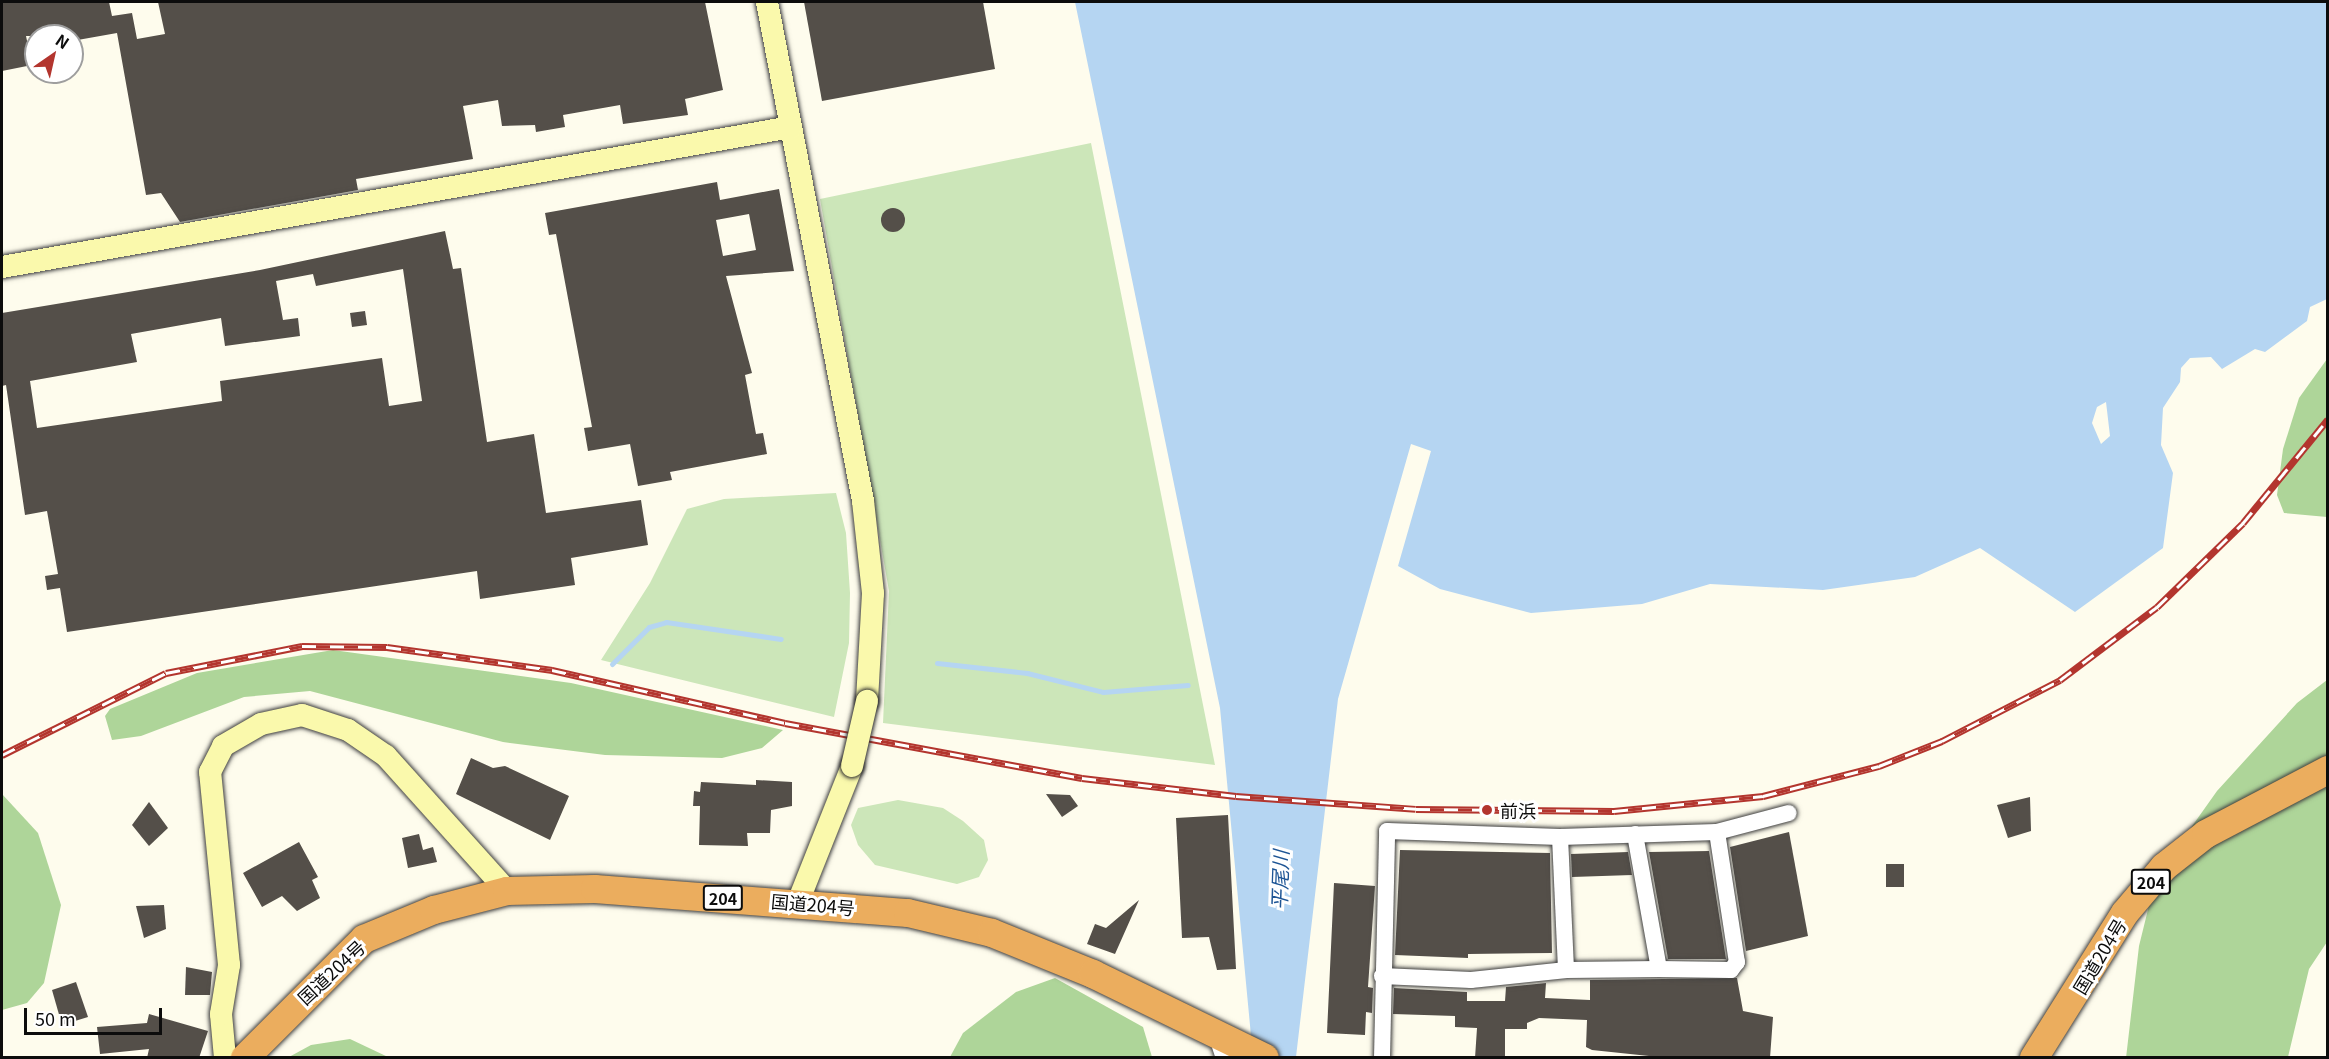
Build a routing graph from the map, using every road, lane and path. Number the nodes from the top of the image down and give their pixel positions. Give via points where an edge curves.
1 (767, 2) edge
2 (791, 127) junction
3 (2, 267) edge
4 (2328, 770) edge
5 (1789, 813) dead end
6 (1717, 832) junction
7 (1635, 834) junction
8 (1560, 837) junction
9 (507, 891) junction
10 (798, 902) junction
11 (1659, 969) junction
12 (1566, 970) junction
13 (1383, 976) junction
14 (1224, 1044) edge
15 (225, 1058) edge
16 (245, 1058) edge
17 (1265, 1058) edge
18 (1382, 1058) edge
19 (2034, 1058) edge

1 - 2 street
2 - 3 street
2 - 10 street, bridge via 863,501 873,593 867,701 852,766
4 - 19 highway, 国道204号 / 204 via 2206,834 2163,867 2125,913
5 - 6 street
6 - 7 street
6 - 11 street via 1737,962 1731,970
7 - 8 street
7 - 11 street
8 - 12 street
8 - 13 street via 1387,831
9 - 10 highway, 国道204号 / 204 via 595,889
9 - 15 street via 386,756 348,730 303,715 261,724 223,746 210,771 229,964 221,1014
9 - 16 highway, 国道204号 / 204 via 434,910 364,939
10 - 14 highway, 国道204号 / 204 via 908,913 992,933
11 - 12 street
12 - 13 street via 1471,980
13 - 18 street
14 - 17 highway, 国道204号 / 204

